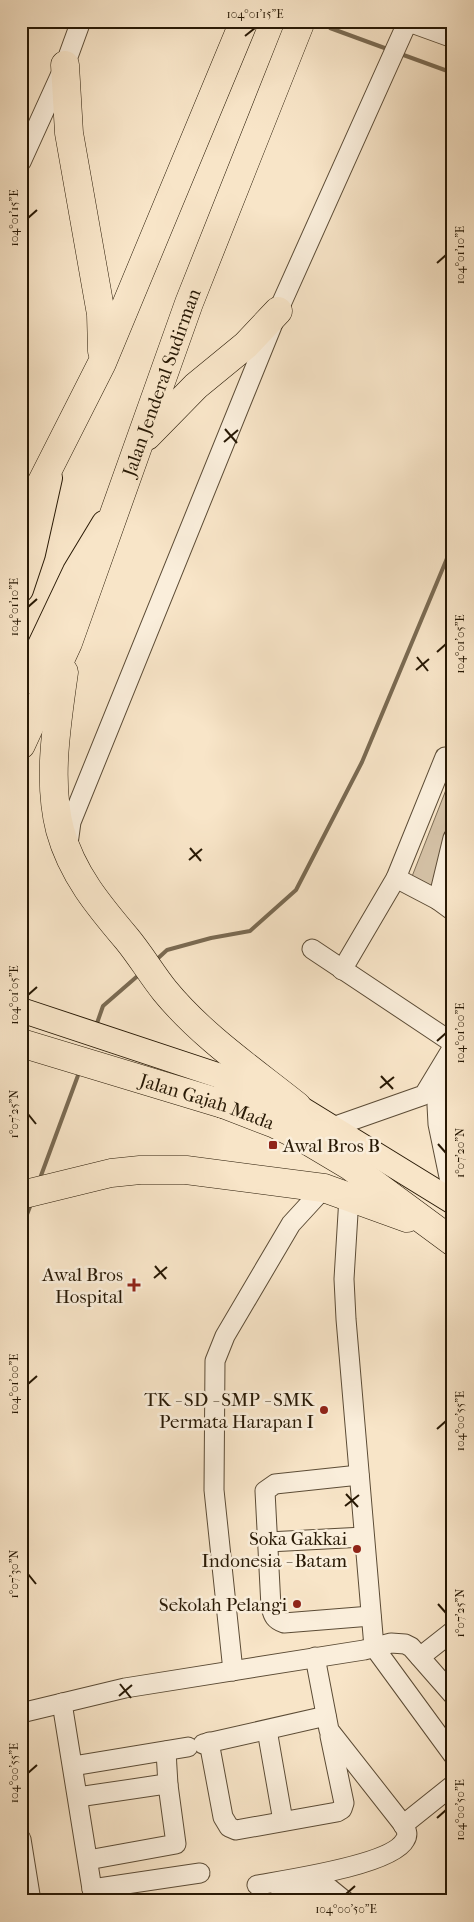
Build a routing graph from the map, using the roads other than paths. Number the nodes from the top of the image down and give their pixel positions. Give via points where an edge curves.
1 (81, 21) edge
2 (244, 21) edge
3 (301, 21) edge
4 (407, 22) edge
5 (453, 38) edge
6 (65, 65) junction
7 (21, 162) edge
8 (278, 311) junction
9 (102, 363) junction
10 (140, 444) junction
11 (56, 454) junction
12 (118, 503) junction
13 (21, 524) edge
14 (21, 590) edge
15 (68, 643) junction
16 (21, 685) edge
17 (21, 745) edge
18 (442, 756) edge
19 (453, 838) edge
20 (68, 854) junction
21 (396, 878) junction
22 (445, 906) edge
23 (312, 948) dead end
24 (342, 970) junction
25 (21, 1010) edge
26 (452, 1040) edge
27 (21, 1043) edge
28 (453, 1077) edge
29 (227, 1092) junction
30 (430, 1098) junction
31 (297, 1106) junction
32 (333, 1127) junction
33 (336, 1192) junction
34 (24, 1194) edge
35 (453, 1196) edge
36 (453, 1202) edge
37 (451, 1241) edge
38 (360, 1475) junction
39 (364, 1537) junction
40 (268, 1542) junction
41 (371, 1616) junction
42 (453, 1631) edge
43 (374, 1647) junction
44 (315, 1657) junction
45 (420, 1657) junction
46 (233, 1671) junction
47 (453, 1695) edge
48 (62, 1703) junction
49 (21, 1713) edge
50 (328, 1723) junction
51 (267, 1730) junction
52 (200, 1744) junction
53 (166, 1751) junction
54 (453, 1755) edge
55 (73, 1766) junction
56 (168, 1785) junction
57 (453, 1785) edge
58 (78, 1797) junction
59 (283, 1822) junction
60 (404, 1824) junction
61 (21, 1839) edge
62 (176, 1844) junction
63 (88, 1860) junction
64 (257, 1885) dead end
65 (94, 1895) edge
66 (31, 1901) edge
67 (275, 1901) edge
68 (345, 1901) edge

1 - 6 street
2 - 9 highway
3 - 10 highway, Jalan Jenderal Sudirman via 189,303
4 - 5 street
4 - 8 street
6 - 7 street
6 - 9 highway via 69,133 101,314
8 - 10 highway via 246,345 196,386
8 - 20 street via 72,822
9 - 11 highway
10 - 12 highway, Jalan Jenderal Sudirman
11 - 13 highway
11 - 14 main road via 33,554
12 - 15 highway, Jalan Jenderal Sudirman
12 - 16 main road via 75,571
15 - 17 highway, Jalan Jenderal Sudirman
15 - 20 highway via 54,764 54,799
18 - 21 street
19 - 22 street
20 - 31 highway via 99,908 166,992 197,1024
21 - 22 street
21 - 24 street
23 - 24 street
24 - 26 street
25 - 29 main road, Jalan Gajah Mada via 124,1044
26 - 30 street
27 - 29 highway, Jalan Gajah Mada via 119,1074
28 - 30 street
29 - 31 main road, Jalan Gajah Mada
29 - 37 highway, Jalan Gajah Mada via 275,1124 328,1152
30 - 32 street
30 - 35 street
31 - 32 main road, Jalan Gajah Mada
32 - 36 main road, Jalan Gajah Mada
33 - 34 highway via 186,1170 140,1170 85,1178
33 - 37 highway via 401,1216
33 - 38 street
33 - 46 street via 291,1224 224,1336 215,1361 214,1490
38 - 39 street
38 - 40 street via 314,1478 269,1486 264,1492
39 - 40 street
39 - 41 street
40 - 41 street via 271,1607 278,1621
41 - 43 street
42 - 45 street
43 - 44 street
43 - 45 street via 398,1642 411,1647
43 - 54 street
44 - 46 street
44 - 50 street
45 - 47 street
46 - 48 street via 125,1688
48 - 49 street
48 - 55 street
50 - 51 street
50 - 59 street via 344,1806 336,1812
50 - 60 street
51 - 52 street
51 - 59 street
52 - 53 street
52 - 59 street via 229,1827 236,1830
53 - 55 street
53 - 56 street
55 - 58 street
56 - 58 street
56 - 62 street
57 - 60 street
58 - 63 street
60 - 64 street via 407,1832 404,1843 357,1866
61 - 66 street
62 - 63 street
62 - 65 street via 191,1873
63 - 65 street
67 - 68 street via 305,1889 329,1888

